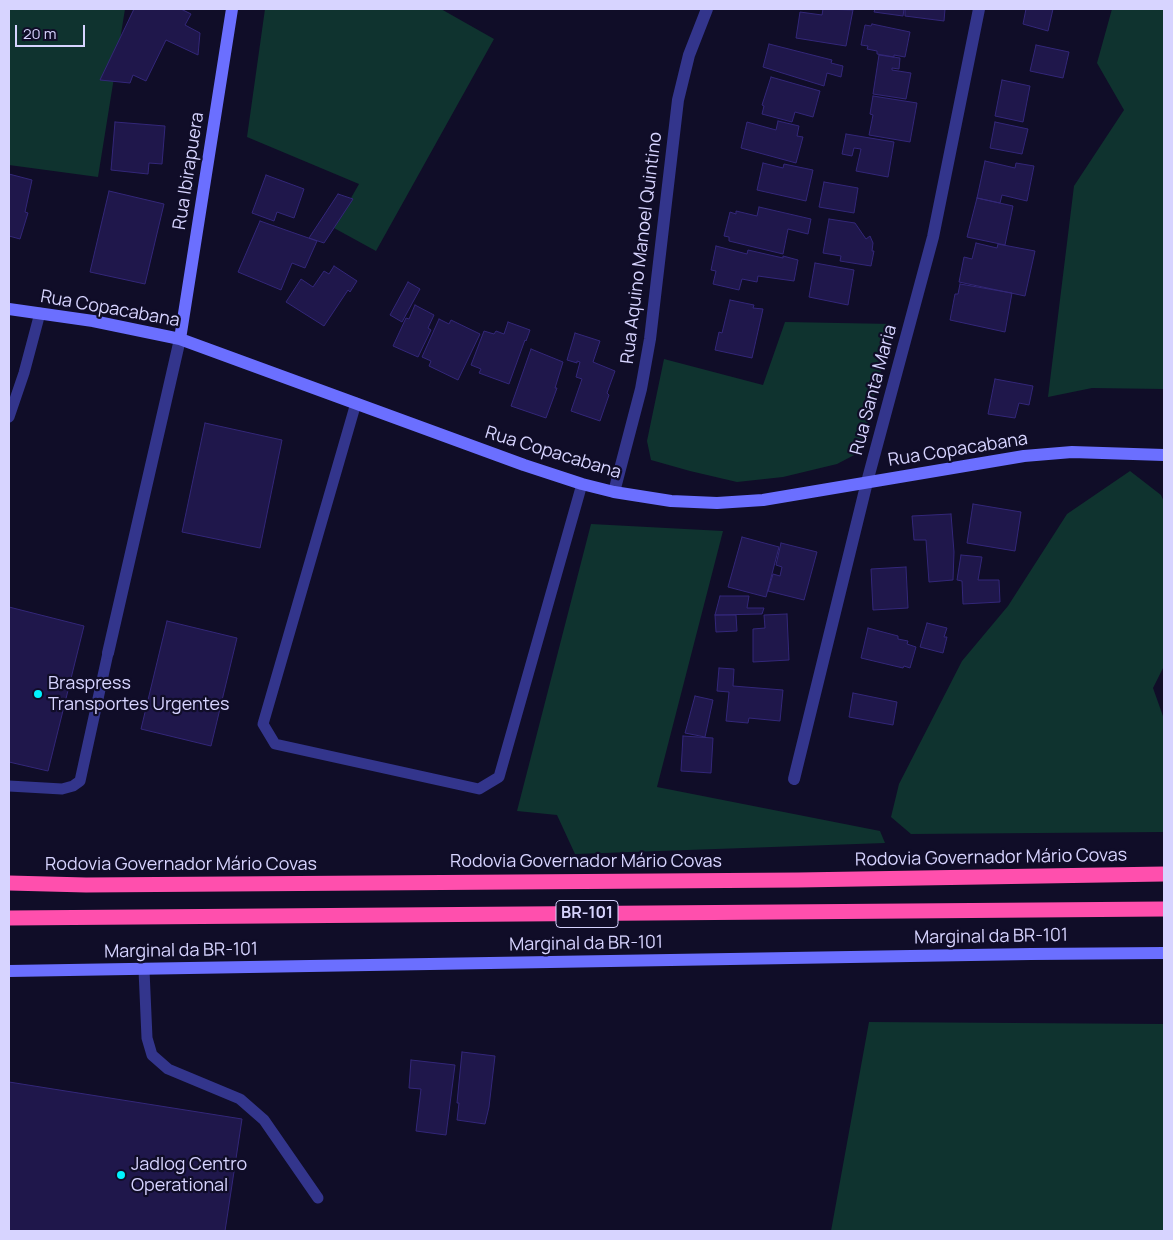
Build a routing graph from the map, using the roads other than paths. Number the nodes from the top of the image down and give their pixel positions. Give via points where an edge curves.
1 (232, 9) edge
2 (707, 9) edge
3 (979, 9) edge
4 (9, 309) edge
5 (40, 313) junction
6 (180, 339) junction
7 (356, 403) junction
8 (9, 417) edge
9 (1164, 455) edge
10 (867, 482) junction
11 (582, 484) junction
12 (614, 492) junction
13 (108, 653) joint
14 (794, 780) dead end
15 (9, 786) edge
16 (1164, 874) edge
17 (9, 883) edge
18 (1164, 909) edge
19 (9, 918) edge
20 (1164, 954) edge
21 (144, 970) junction
22 (9, 971) edge
23 (318, 1198) dead end

1 - 6 main road, Rua Ibirapuera
2 - 12 street, Rua Aquino Manoel Quintino via 689,55 678,100 650,339 641,389
3 - 10 street, Rua Santa Maria via 933,237
4 - 5 main road, Rua Copacabana
5 - 6 main road, Rua Copacabana
5 - 8 lane
6 - 7 main road, Rua Copacabana
6 - 13 street
7 - 11 main road, Rua Copacabana
7 - 11 lane via 263,724 275,744 479,789 498,777
9 - 10 main road, Rua Copacabana via 1112,452 1034,455
10 - 12 main road, Rua Copacabana via 763,500 718,503 671,501
10 - 14 street, Rua Santa Maria
11 - 12 main road, Rua Copacabana
13 - 15 lane via 80,781 62,789
16 - 17 highway, Rodovia Governador Mário Covas / BR-101 via 778,880
18 - 19 highway, BR-101
20 - 21 main road, Marginal da BR-101
21 - 22 main road, Marginal da BR-101
21 - 23 lane via 146,1038 152,1055 168,1069 240,1099 264,1120

